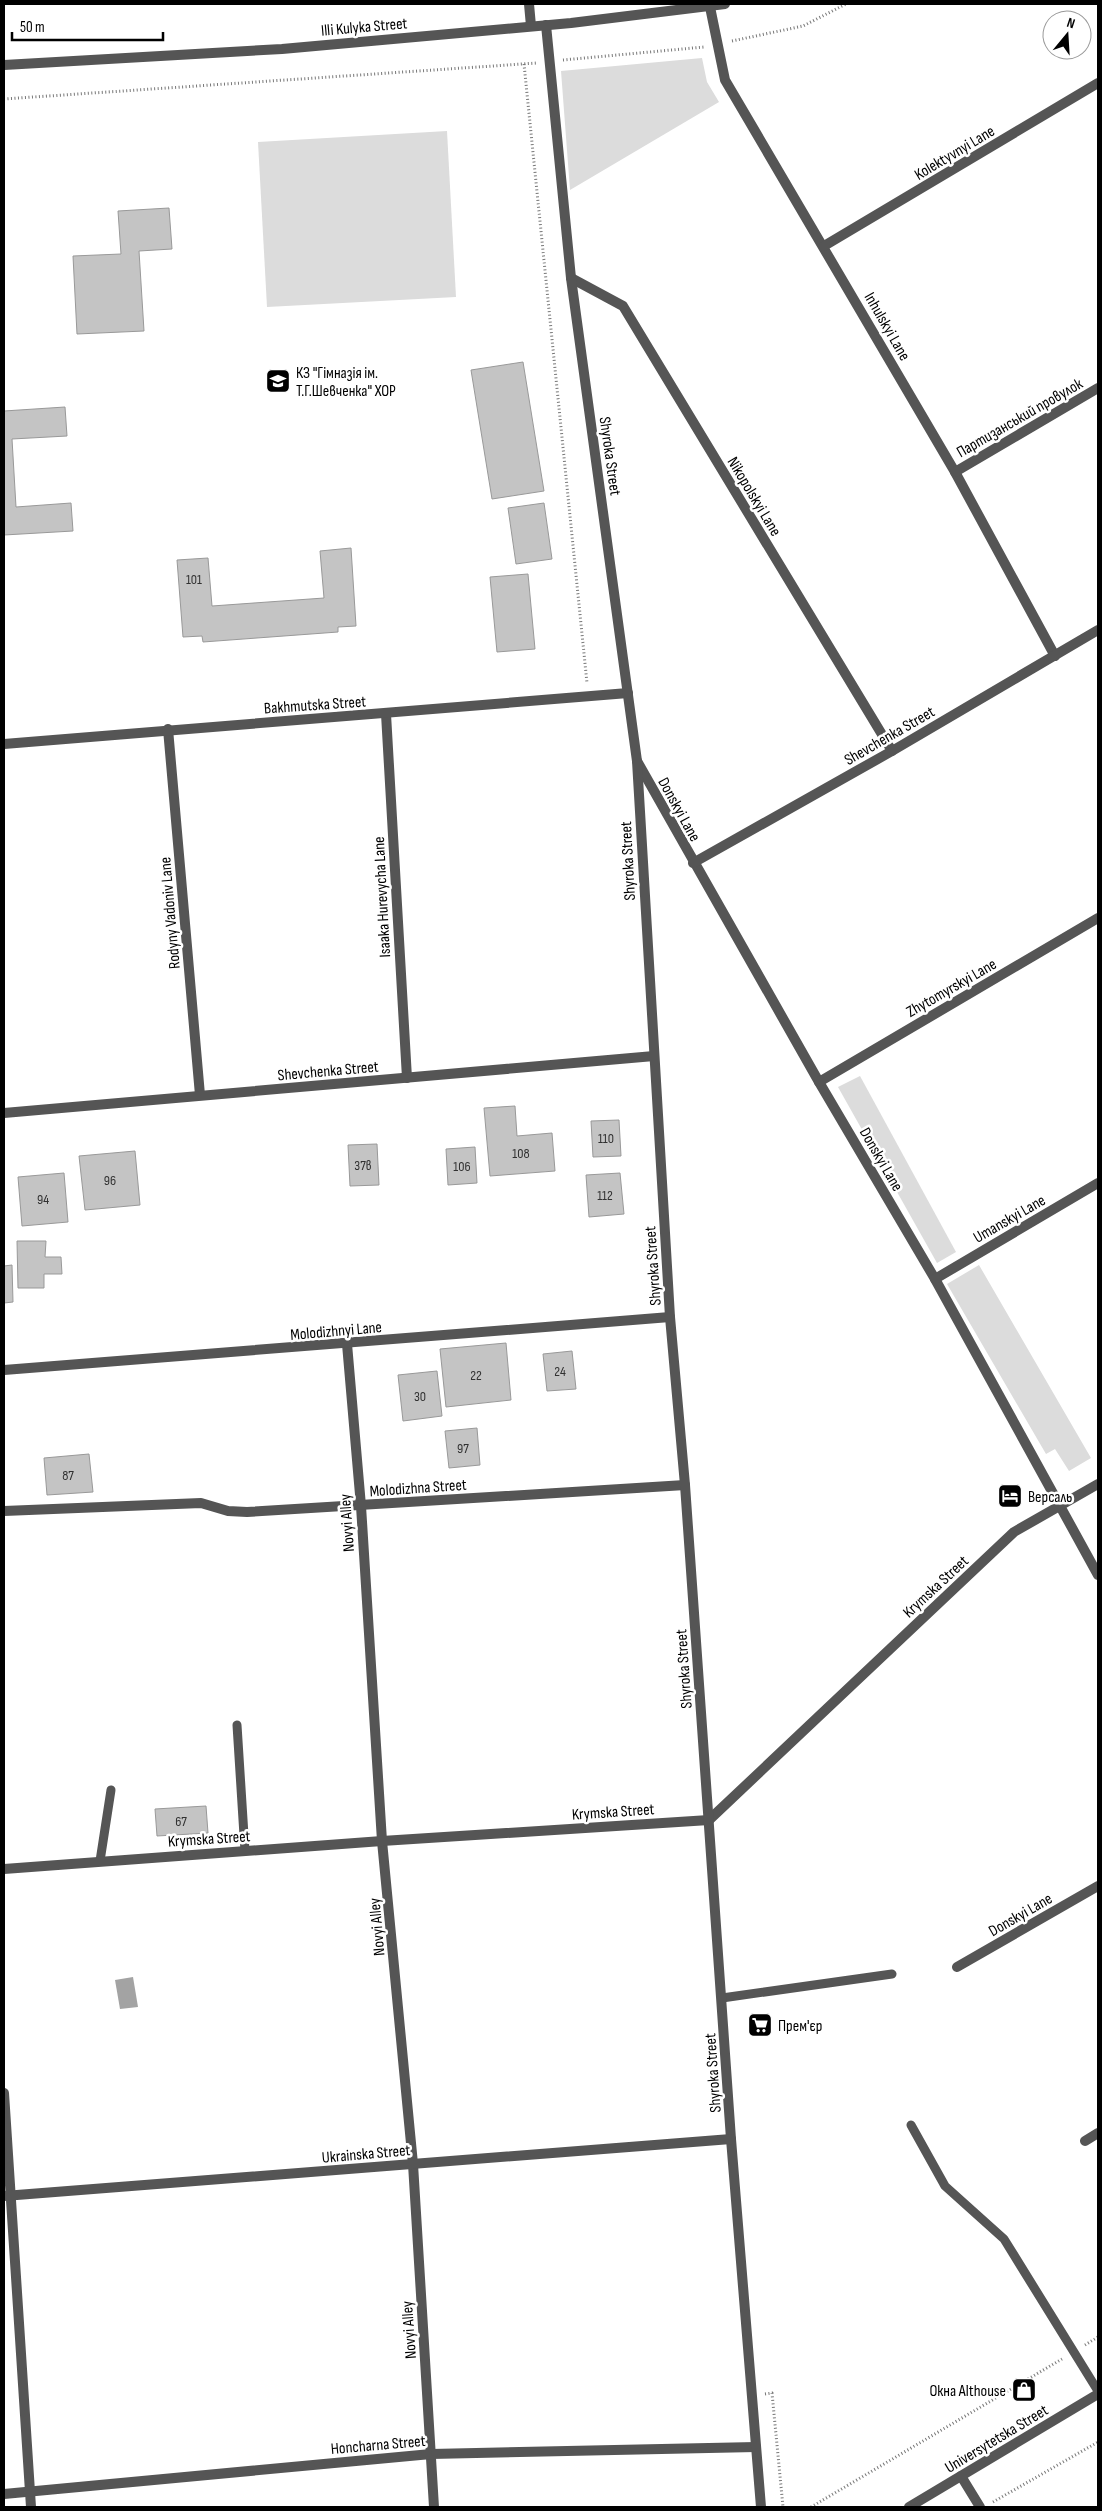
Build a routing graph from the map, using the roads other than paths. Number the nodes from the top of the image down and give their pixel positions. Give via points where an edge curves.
1 (529, 4) edge
2 (725, 4) edge
3 (710, 7) junction
4 (546, 25) junction
5 (531, 26) junction
6 (4, 65) edge
7 (1098, 83) edge
8 (824, 246) junction
9 (571, 278) junction
10 (1098, 388) edge
11 (955, 472) junction
12 (1098, 630) edge
13 (1055, 656) junction
14 (628, 693) junction
15 (386, 714) junction
16 (168, 729) junction
17 (4, 744) edge
18 (892, 751) junction
19 (637, 761) junction
20 (693, 863) junction
21 (1098, 918) edge
22 (654, 1056) junction
23 (406, 1078) junction
24 (819, 1082) junction
25 (200, 1095) junction
26 (4, 1113) edge
27 (1098, 1183) edge
28 (935, 1279) junction
29 (670, 1317) junction
30 (347, 1344) junction
31 (4, 1370) edge
32 (1098, 1484) edge
33 (685, 1485) junction
34 (360, 1506) junction
35 (1059, 1507) junction
36 (4, 1511) edge
37 (1098, 1575) edge
38 (237, 1725) dead end
39 (111, 1790) dead end
40 (709, 1820) junction
41 (382, 1841) junction
42 (245, 1851) junction
43 (100, 1861) junction
44 (4, 1869) edge
45 (1098, 1886) edge
46 (957, 1967) dead end
47 (892, 1974) dead end
48 (722, 1998) junction
49 (4, 2093) edge
50 (912, 2125) dead end
51 (1098, 2133) edge
52 (731, 2139) junction
53 (1085, 2141) dead end
54 (413, 2164) junction
55 (8, 2196) edge
56 (1098, 2393) edge
57 (756, 2447) junction
58 (431, 2454) junction
59 (961, 2476) junction
60 (30, 2492) junction
61 (4, 2494) edge
62 (31, 2507) edge
63 (434, 2507) edge
64 (761, 2507) edge
65 (909, 2507) edge
66 (980, 2507) edge

1 - 5 street
2 - 3 street, Illi Kulyka Street
3 - 4 street, Illi Kulyka Street
3 - 8 street, Inhulskyi Lane via 725,80
4 - 5 street, Illi Kulyka Street
4 - 9 street, Shyroka Street
5 - 6 street, Illi Kulyka Street via 282,49
7 - 8 street, Kolektyvnyi Lane
8 - 11 street, Inhulskyi Lane
9 - 14 street, Shyroka Street
9 - 18 street, Nikopolskyi Lane via 623,306
10 - 11 street, Партизанський провулок
11 - 13 street, Inhulskyi Lane
12 - 13 street, Shevchenka Street
13 - 18 street, Shevchenka Street
14 - 15 street, Bakhmutska Street
14 - 19 street, Shyroka Street
15 - 16 street, Bakhmutska Street
15 - 23 street, Isaaka Hurevycha Lane
16 - 17 street, Bakhmutska Street
16 - 25 street, Rodyny Vadoniv Lane
18 - 20 street, Shevchenka Street
19 - 20 street, Donskyi Lane
19 - 22 street, Shyroka Street
20 - 24 street, Donskyi Lane
21 - 24 street, Zhytomyrskyi Lane
22 - 23 street, Shevchenka Street
22 - 29 street, Shyroka Street
23 - 25 street, Shevchenka Street
24 - 28 street, Donskyi Lane
25 - 26 street, Shevchenka Street
27 - 28 street, Umanskyi Lane
28 - 35 street, Donskyi Lane
29 - 30 street, Molodizhnyi Lane
29 - 33 street, Shyroka Street
30 - 31 street, Molodizhnyi Lane
30 - 34 street, Novyi Alley
32 - 35 street, Krymska Street
33 - 34 street, Molodizhna Street
33 - 40 street, Shyroka Street
34 - 36 street, Molodizhna Street via 238,1513 202,1503
34 - 41 street, Novyi Alley
35 - 37 street, Donskyi Lane
35 - 40 street, Krymska Street via 1014,1532
38 - 42 lane
39 - 43 lane
40 - 41 street, Krymska Street
40 - 48 street, Shyroka Street
41 - 42 street, Krymska Street
41 - 54 street, Novyi Alley
42 - 43 street, Krymska Street
43 - 44 street, Krymska Street
45 - 46 street, Donskyi Lane
47 - 48 lane
48 - 52 street, Shyroka Street
49 - 55 street
50 - 56 lane via 945,2186 1004,2239
51 - 53 street
52 - 54 street, Ukrainska Street
52 - 57 street, Shyroka Street
54 - 55 street, Ukrainska Street
54 - 58 street, Novyi Alley
55 - 60 street
56 - 59 street, Universytetska Street
57 - 58 street, Honcharna Street
57 - 64 street, Shyroka Street
58 - 60 street, Honcharna Street
58 - 63 street, Novyi Alley
59 - 65 street, Universytetska Street
59 - 66 street
60 - 61 street, Honcharna Street
60 - 62 street

